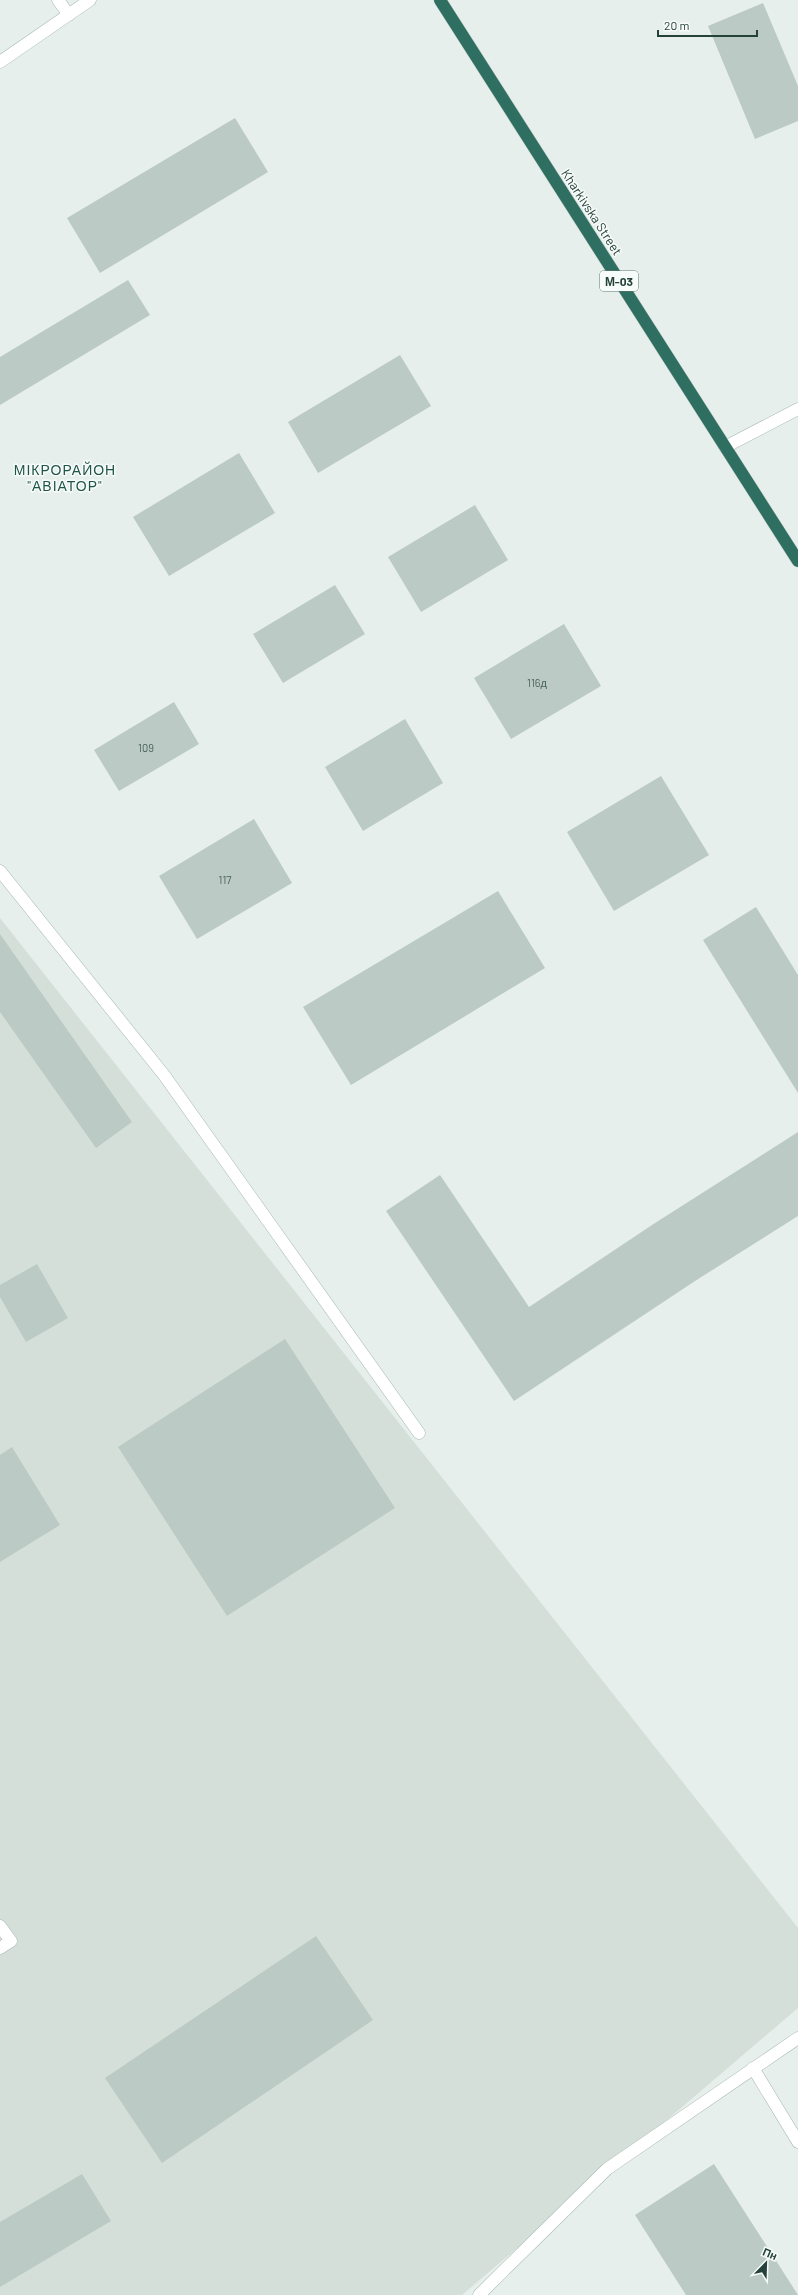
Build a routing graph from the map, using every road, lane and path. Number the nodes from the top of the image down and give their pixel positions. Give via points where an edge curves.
1 (58, 0) edge
2 (90, 0) edge
3 (440, 0) edge
4 (69, 15) junction
5 (0, 62) edge
6 (798, 409) edge
7 (725, 447) junction
8 (798, 561) edge
9 (0, 871) edge
10 (418, 1433) dead end
11 (0, 1926) edge
12 (0, 1948) edge
13 (798, 2038) edge
14 (753, 2068) junction
15 (798, 2142) edge
16 (479, 2295) edge

1 - 4 street
2 - 4 street
3 - 7 highway, Kharkivska Street / М-03
4 - 5 street
6 - 7 street
7 - 8 highway, Kharkivska Street / М-03
9 - 10 street via 164,1075
11 - 12 street via 11,1941
13 - 14 street
14 - 15 street
14 - 16 street via 607,2169

